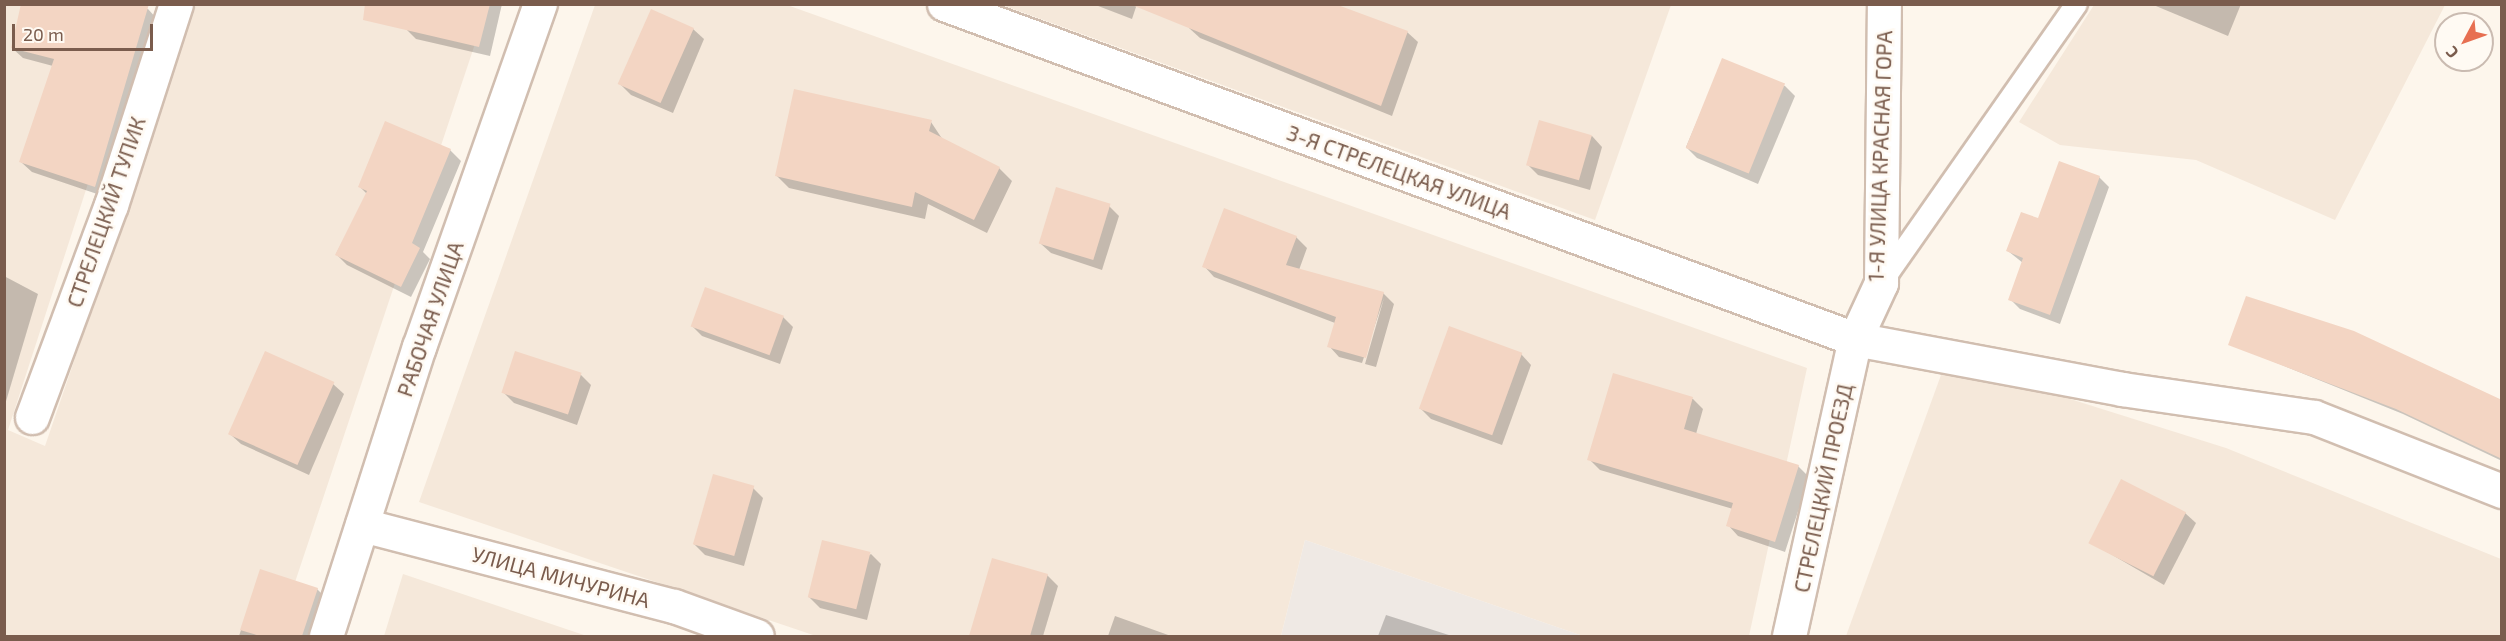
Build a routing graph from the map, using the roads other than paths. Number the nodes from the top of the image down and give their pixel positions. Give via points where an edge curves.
1 (176, 4) edge
2 (540, 4) edge
3 (944, 4) edge
4 (1884, 4) edge
5 (2076, 4) edge
6 (1881, 282) junction
7 (1855, 339) junction
8 (32, 417) dead end
9 (2502, 491) edge
10 (362, 525) junction
11 (326, 636) edge
12 (757, 636) edge
13 (1789, 636) edge

1 - 8 street, СТРЕЛЕЦКИЙ ТУПИК via 111,206
2 - 10 street, РАБОЧАЯ УЛИЦА
3 - 7 street, 3-Я СТРЕЛЕЦКАЯ УЛИЦА
4 - 6 street, 1-Я УЛИЦА КРАСНАЯ ГОРА
5 - 6 lane
6 - 7 street, 1-Я УЛИЦА КРАСНАЯ ГОРА
7 - 9 street, 3-Я СТРЕЛЕЦКАЯ УЛИЦА via 2122,389 2314,417
7 - 13 street, СТРЕЛЕЦКИЙ ПРОЕЗД
10 - 11 street, РАБОЧАЯ УЛИЦА
10 - 12 street, УЛИЦА МИЧУРИНА via 674,606

